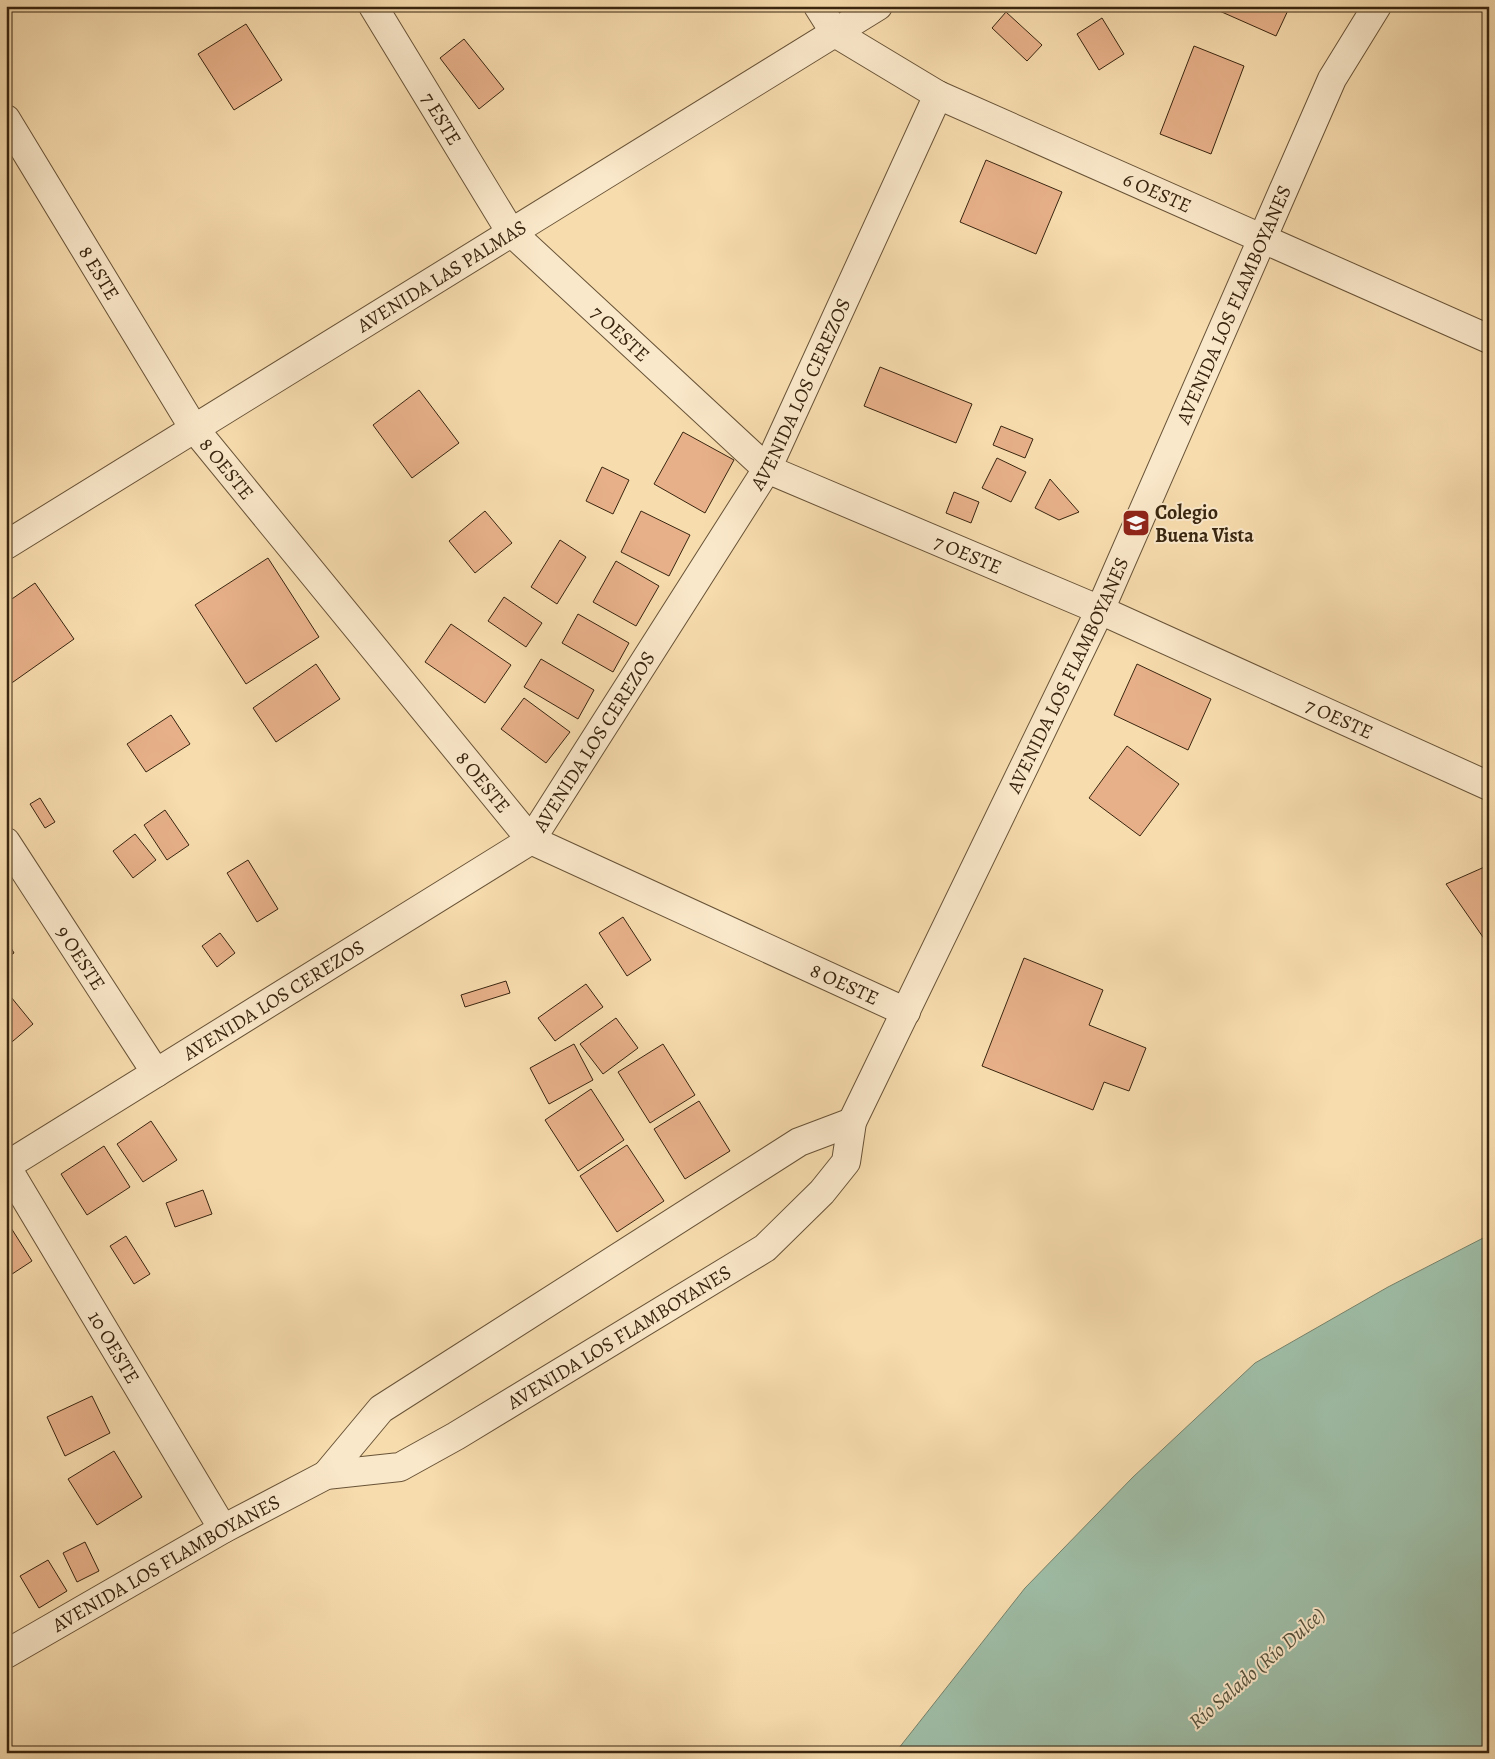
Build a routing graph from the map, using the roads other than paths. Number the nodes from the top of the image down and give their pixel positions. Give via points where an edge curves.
1 (374, 6) edge
2 (818, 6) edge
3 (878, 6) edge
4 (1378, 6) edge
5 (835, 33) junction
6 (938, 95) junction
7 (6, 118) edge
8 (510, 231) junction
9 (1262, 237) junction
10 (1489, 339) edge
11 (193, 427) junction
12 (767, 469) junction
13 (6, 545) edge
14 (1100, 610) junction
15 (1489, 786) edge
16 (531, 840) junction
17 (6, 842) edge
18 (906, 1012) junction
19 (156, 1073) junction
20 (852, 1122) junction
21 (6, 1166) edge
22 (326, 1475) junction
23 (223, 1529) junction
24 (6, 1654) edge

1 - 8 street, 7 ESTE
2 - 5 street
3 - 5 street, AVENIDA LAS PALMAS
4 - 9 street, AVENIDA LOS FLAMBOYANES via 1332,79
5 - 6 street, 6 OESTE
5 - 8 street, AVENIDA LAS PALMAS
6 - 9 street, 6 OESTE
6 - 12 street, AVENIDA LOS CEREZOS
7 - 11 street, 8 ESTE
8 - 11 street, AVENIDA LAS PALMAS
8 - 12 street, 7 OESTE
9 - 10 street, 6 OESTE
9 - 14 street, AVENIDA LOS FLAMBOYANES
11 - 13 street, AVENIDA LAS PALMAS
11 - 16 street, 8 OESTE
12 - 14 street, 7 OESTE
12 - 16 street, AVENIDA LOS CEREZOS
14 - 15 street, 7 OESTE
14 - 18 street, AVENIDA LOS FLAMBOYANES
16 - 18 street, 8 OESTE
16 - 19 street, AVENIDA LOS CEREZOS
17 - 19 street, 9 OESTE
18 - 20 street, AVENIDA LOS FLAMBOYANES
19 - 21 street, AVENIDA LOS CEREZOS
20 - 22 street, AVENIDA LOS FLAMBOYANES via 799,1142 381,1409
20 - 22 street, AVENIDA LOS FLAMBOYANES via 846,1162 822,1192 765,1248 400,1467
21 - 23 street, 10 OESTE
22 - 23 street, AVENIDA LOS FLAMBOYANES
23 - 24 street, AVENIDA LOS FLAMBOYANES

